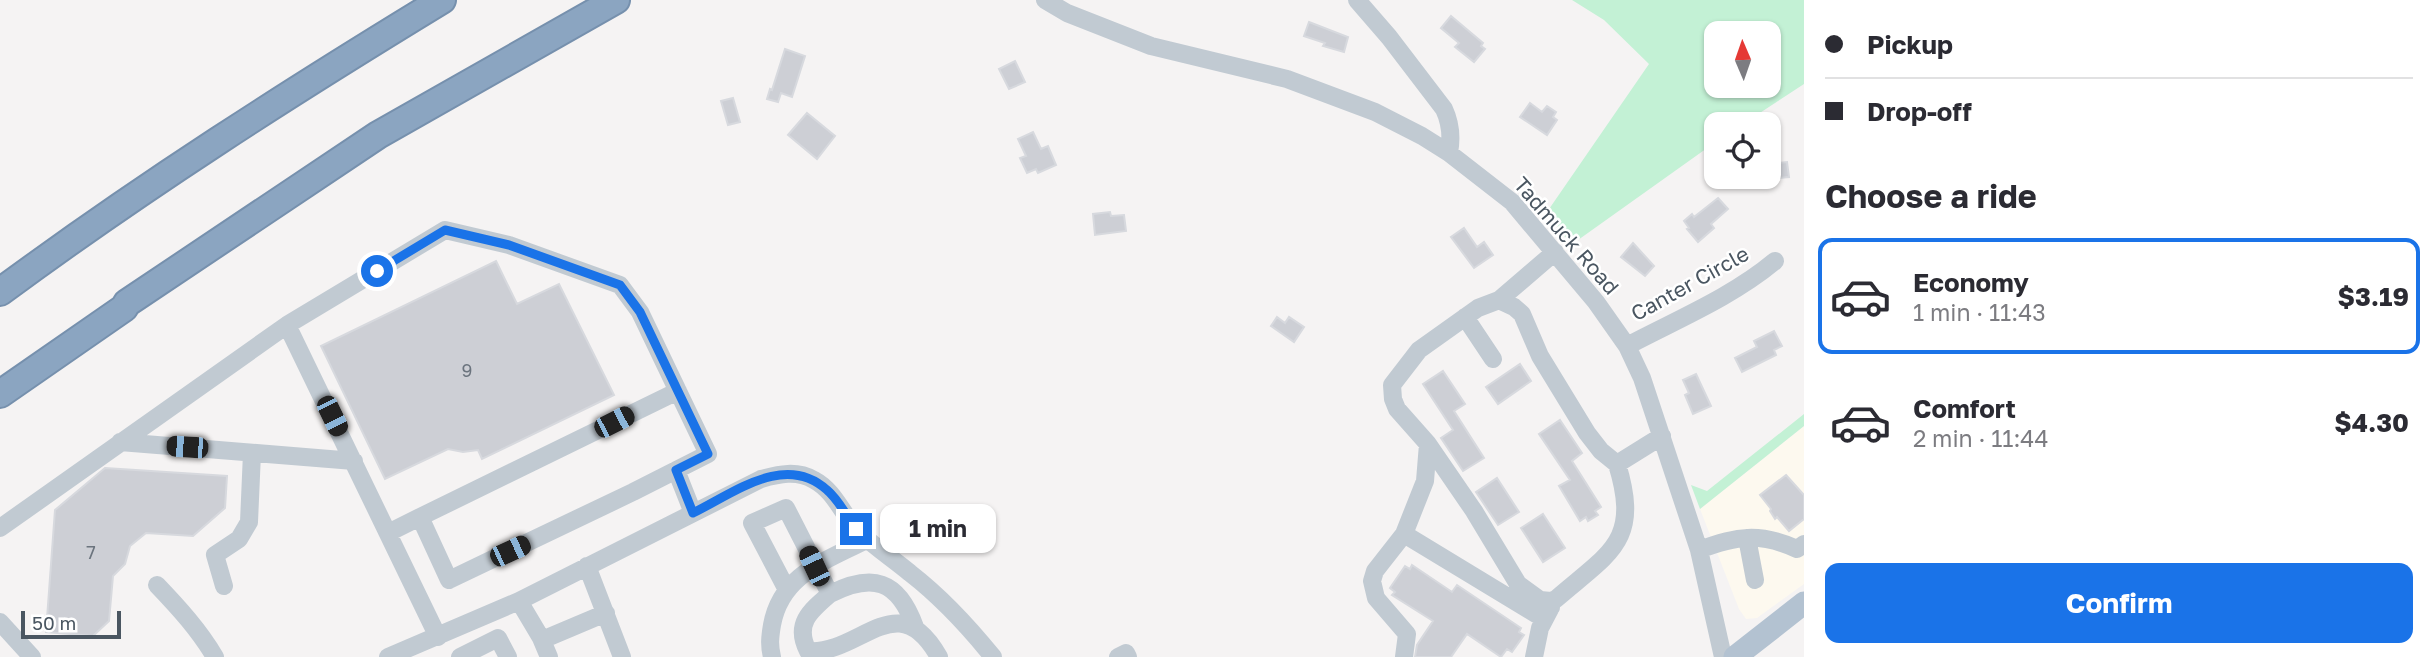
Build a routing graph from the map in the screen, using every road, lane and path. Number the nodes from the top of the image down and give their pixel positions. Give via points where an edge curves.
1 (442, 0) edge
2 (616, 0) edge
3 (1045, 0) edge
4 (1357, 0) edge
5 (1449, 153) junction
6 (1555, 252) junction
7 (1775, 261) dead end
8 (0, 292) edge
9 (1499, 300) junction
10 (1465, 317) junction
11 (287, 325) junction
12 (1626, 346) junction
13 (1493, 359) dead end
14 (678, 391) junction
15 (0, 394) edge
16 (1662, 436) junction
17 (120, 442) junction
18 (1428, 443) junction
19 (251, 453) junction
20 (354, 461) junction
21 (1617, 464) junction
22 (676, 470) junction
23 (693, 513) junction
24 (420, 517) junction
25 (0, 527) edge
26 (388, 533) junction
27 (1404, 534) junction
28 (1747, 538) junction
29 (868, 540) junction
30 (1804, 544) edge
31 (1699, 551) junction
32 (587, 566) junction
33 (814, 566) junction
34 (1755, 580) dead end
35 (157, 585) dead end
36 (224, 586) dead end
37 (786, 588) junction
38 (830, 594) junction
39 (519, 601) junction
40 (1804, 603) edge
41 (1551, 604) junction
42 (606, 613) junction
43 (0, 622) edge
44 (915, 627) junction
45 (438, 637) junction
46 (546, 649) edge
47 (942, 656) edge
48 (32, 657) edge
49 (215, 657) edge
50 (388, 657) edge
51 (460, 657) edge
52 (508, 657) edge
53 (622, 657) edge
54 (772, 657) edge
55 (993, 657) edge
56 (1118, 657) edge
57 (1128, 657) edge
58 (1405, 657) edge
59 (1534, 657) edge
60 (1723, 657) edge
61 (1735, 657) edge

1 - 8 highway via 89,226
2 - 15 highway via 377,135
3 - 5 street, Tadmuck Road via 1152,46 1318,90 1375,113
4 - 5 street via 1444,109 1450,122
5 - 6 street, Tadmuck Road via 1512,202
6 - 9 street
6 - 12 street, Tadmuck Road
7 - 12 street, Canter Circle via 1727,294
9 - 10 street
9 - 21 street via 1522,314 1540,356 1587,433
10 - 13 street
10 - 18 street via 1419,350 1392,385 1397,409
11 - 14 street via 445,230 509,245 620,285 640,312
11 - 17 street
11 - 20 street
12 - 16 street, Tadmuck Road
14 - 22 street via 708,454
14 - 24 street
16 - 21 street
16 - 31 street, Tadmuck Road
17 - 19 street
17 - 25 street
18 - 27 street via 1425,481
18 - 41 street via 1518,584
19 - 20 street
19 - 36 street via 249,522 239,539 215,555
20 - 26 street
21 - 41 street via 1626,500 1624,529 1612,548
22 - 23 street
22 - 24 street via 449,580
23 - 29 street via 761,479 797,474 829,492
23 - 32 street
24 - 26 street
26 - 45 street
27 - 41 street via 1536,614
27 - 58 street via 1372,581 1376,598 1406,634
28 - 30 street via 1797,549
28 - 31 street via 1728,539
28 - 34 street
29 - 33 street
29 - 55 street via 936,596
31 - 60 street, Tadmuck Road
32 - 39 street
32 - 42 street
33 - 37 street
33 - 37 street via 786,508 752,523
33 - 38 street
35 - 49 street
37 - 54 street via 775,608 769,644
38 - 44 street via 866,581 882,583 910,614
38 - 44 street via 810,611 803,627 802,640 808,651 821,652 899,622
39 - 45 street
39 - 46 street
40 - 61 main road
41 - 59 street
42 - 46 street
42 - 53 street
43 - 48 street
44 - 47 street
45 - 50 street
51 - 52 street via 498,638
56 - 57 street via 1126,653

